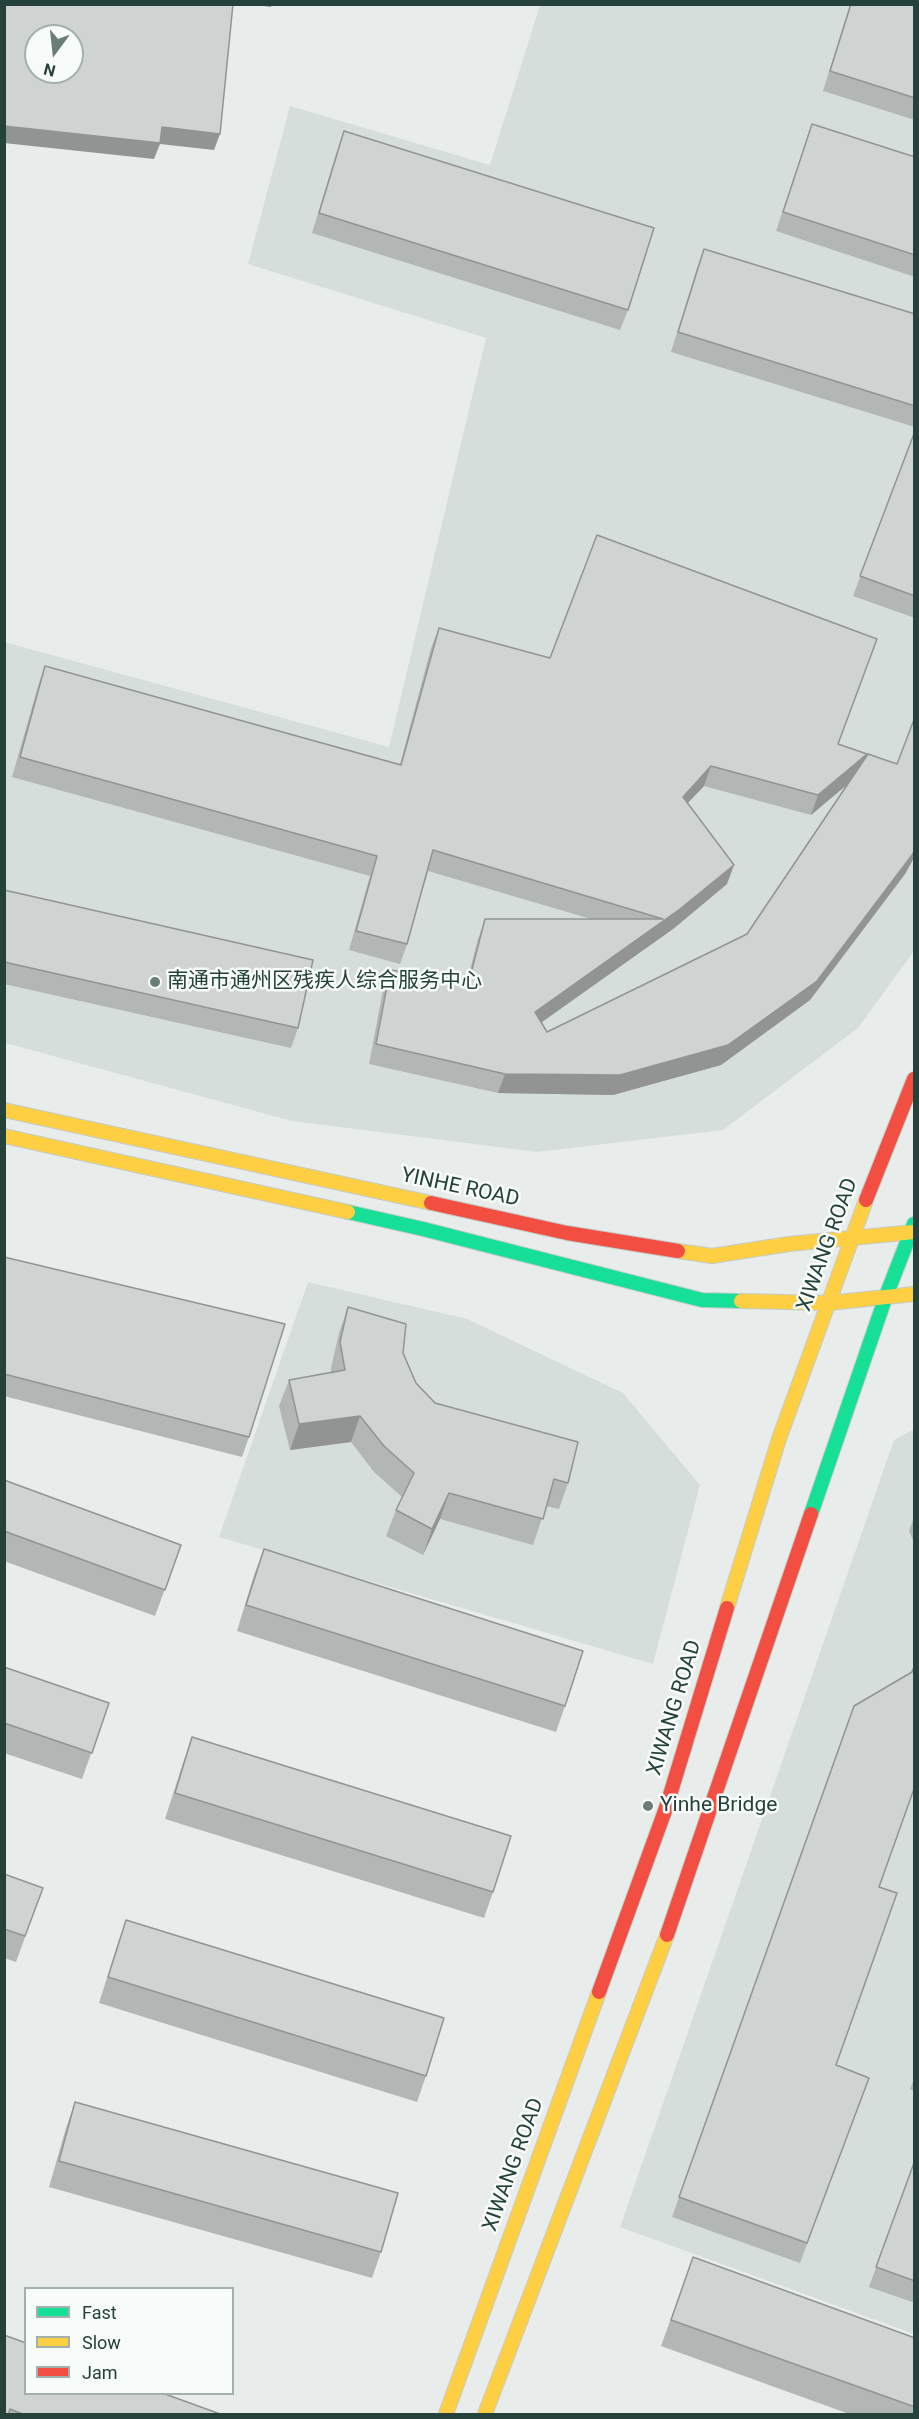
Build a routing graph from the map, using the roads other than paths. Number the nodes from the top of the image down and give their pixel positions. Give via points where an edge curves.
1 (915, 1079) edge
2 (4, 1110) edge
3 (4, 1136) edge
4 (914, 1229) edge
5 (850, 1239) junction
6 (915, 1294) edge
7 (886, 1296) junction
8 (829, 1303) junction
9 (446, 2415) edge
10 (485, 2415) edge

1 - 5 main road, XIWANG ROAD
2 - 5 main road, YINHE ROAD via 567,1233 712,1256
3 - 8 main road via 423,1229 702,1300
4 - 5 main road, YINHE ROAD
4 - 7 main road
5 - 8 main road, XIWANG ROAD
6 - 7 main road
7 - 8 main road
7 - 10 main road via 673,1918
8 - 9 main road, XIWANG ROAD via 779,1439 666,1808

